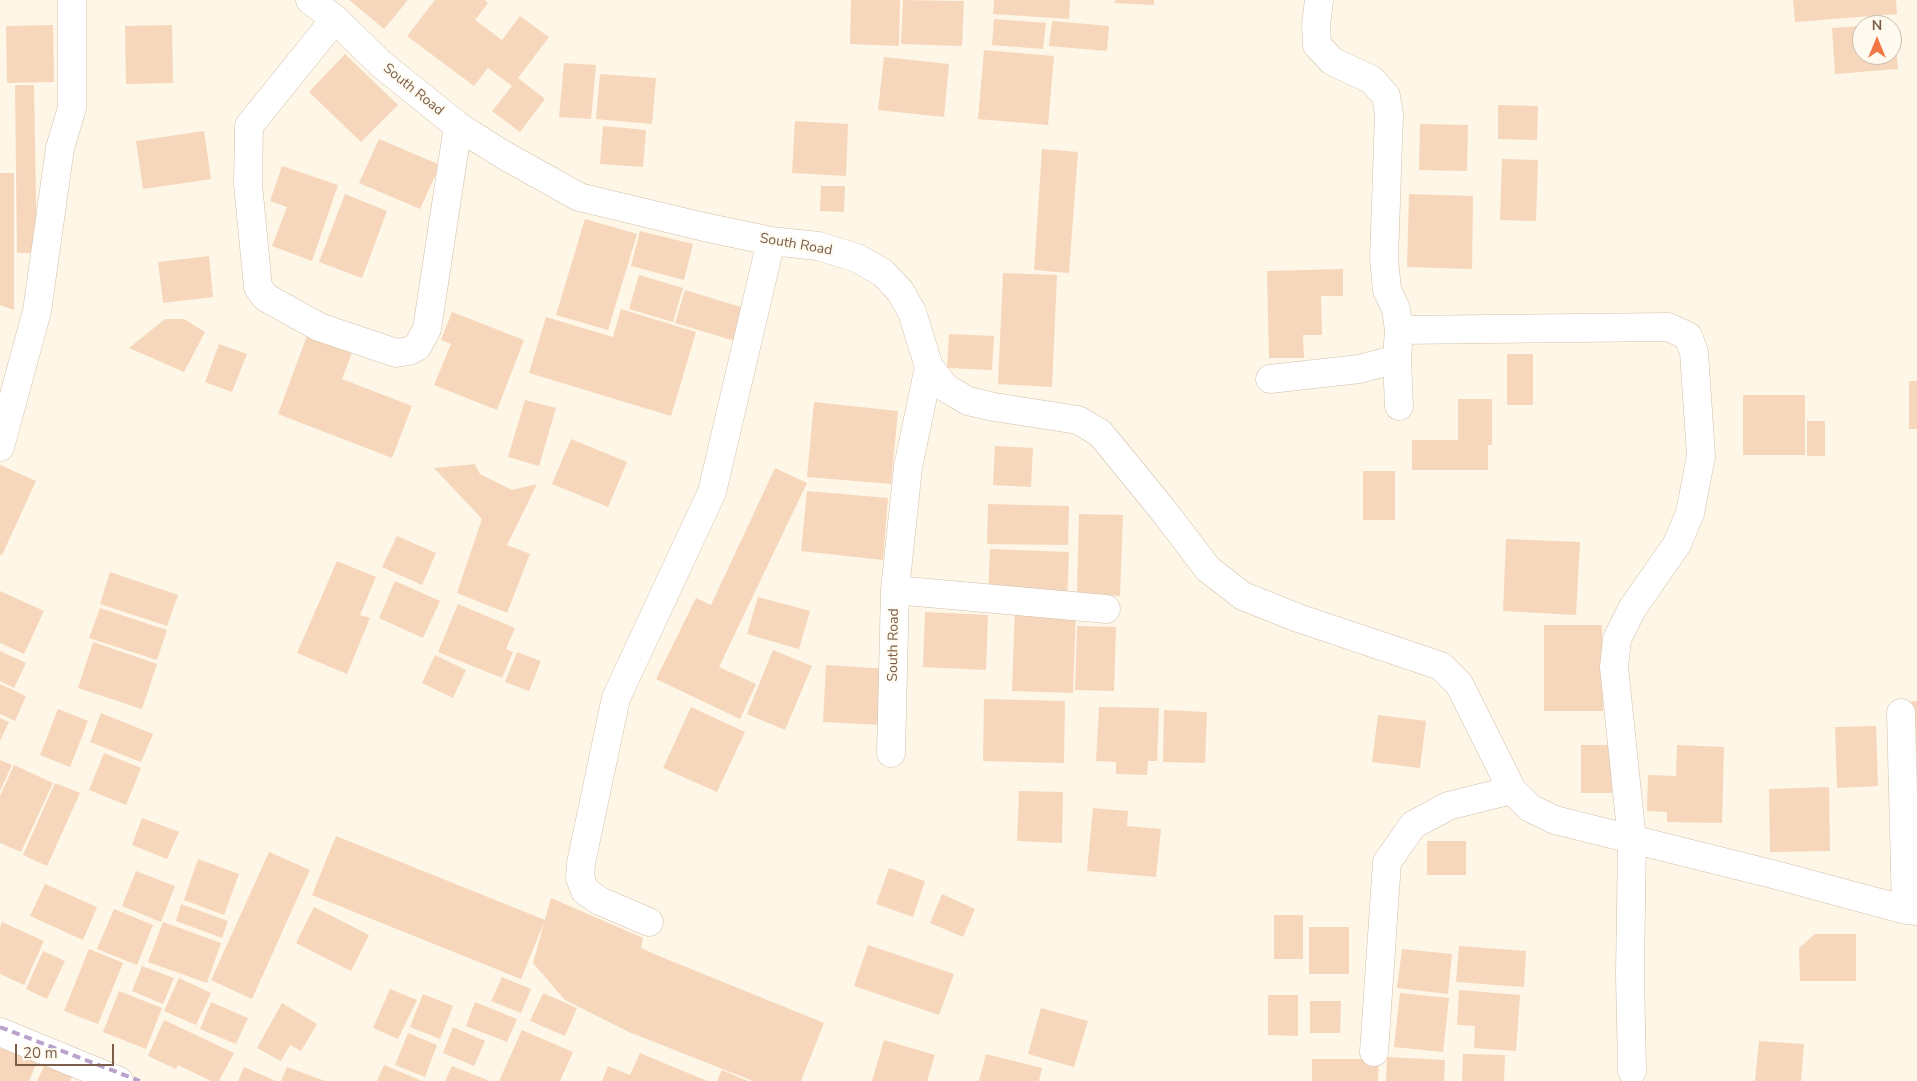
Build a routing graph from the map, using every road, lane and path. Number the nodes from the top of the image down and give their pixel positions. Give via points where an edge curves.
1 (72, 0) edge
2 (310, 0) edge
3 (1319, 0) edge
4 (335, 19) junction
5 (458, 126) junction
6 (772, 241) junction
7 (1400, 330) junction
8 (1397, 359) junction
9 (929, 367) junction
10 (1270, 379) dead end
11 (1400, 406) dead end
12 (0, 447) edge
13 (895, 590) junction
14 (1106, 609) dead end
15 (1901, 713) dead end
16 (891, 753) dead end
17 (1512, 790) junction
18 (1632, 840) junction
19 (1911, 910) edge
20 (648, 922) dead end
21 (0, 1032) edge
22 (1374, 1052) dead end
23 (1632, 1070) dead end
24 (119, 1081) edge

1 - 12 street via 72,108 60,148 36,311
2 - 4 street, South Road
3 - 7 street via 1317,45 1332,61 1372,80 1386,96 1389,114 1384,259 1387,290 1396,309
4 - 5 street, South Road via 381,64
4 - 5 street via 249,126 248,184 258,287 265,297 319,327 396,353 416,347 427,329
5 - 6 street, South Road via 579,197
6 - 9 street, South Road via 818,246 857,258 883,273 900,291 912,312
6 - 20 street via 712,492 616,698 581,863 580,878 585,891
7 - 8 street
7 - 18 street via 1668,327 1688,336 1694,352 1701,456 1690,513 1677,544 1632,609 1617,639 1614,667
8 - 10 street via 1359,369
8 - 11 street
9 - 13 street, South Road via 908,467
9 - 17 street via 946,388 968,401 1078,420 1100,433 1208,569 1243,596 1441,666 1459,684
13 - 14 street
13 - 16 street, South Road
15 - 19 street
17 - 18 street via 1530,808 1555,820
17 - 22 street via 1448,806 1413,825 1387,862
18 - 19 street
18 - 23 street
21 - 24 street

